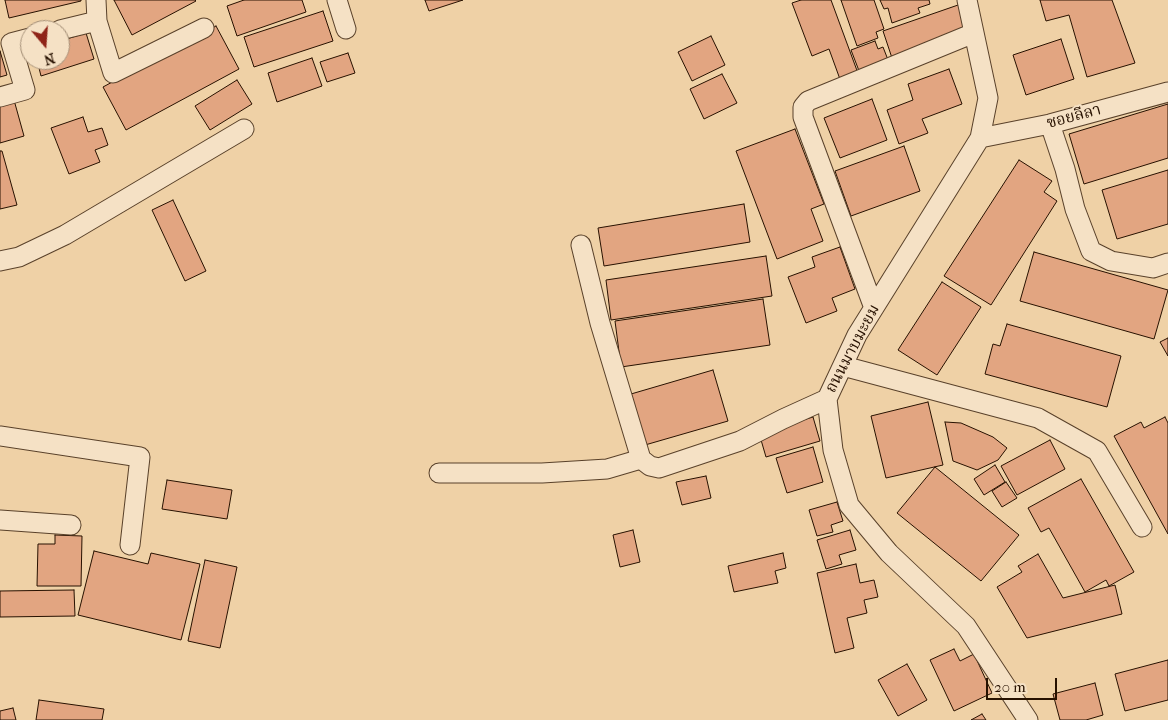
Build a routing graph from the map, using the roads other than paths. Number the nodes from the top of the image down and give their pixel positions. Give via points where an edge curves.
1 (96, 0) edge
2 (337, 0) edge
3 (967, 0) edge
4 (97, 20) junction
5 (70, 27) edge
6 (204, 28) dead end
7 (346, 28) dead end
8 (974, 33) junction
9 (20, 40) edge
10 (1168, 92) edge
11 (0, 97) edge
12 (1050, 124) junction
13 (244, 129) dead end
14 (980, 138) junction
15 (581, 245) dead end
16 (0, 261) edge
17 (1168, 263) edge
18 (874, 308) junction
19 (843, 366) junction
20 (827, 399) junction
21 (0, 436) edge
22 (641, 459) junction
23 (438, 473) dead end
24 (0, 520) edge
25 (72, 525) dead end
26 (1142, 527) dead end
27 (130, 545) dead end
28 (1028, 720) edge

1 - 4 street
2 - 7 street
3 - 8 street, ถนนมาบมะยม
4 - 5 street
4 - 6 street via 113,73
8 - 14 street, ถนนมาบมะยม via 988,98
8 - 18 street via 808,102 803,107
9 - 11 street via 11,42 25,90
10 - 12 street, ซอยลีลา
12 - 14 street, ซอยลีลา
12 - 17 street via 1075,210 1091,251 1110,261 1153,268
13 - 16 street via 65,235 19,257
14 - 18 street, ถนนมาบมะยม
15 - 22 street via 600,323
18 - 19 street, ถนนมาบมะยม
19 - 20 street, ถนนมาบมะยม
19 - 26 street via 1038,418 1097,451
20 - 22 street via 740,441 659,468
20 - 28 street, ถนนมาบมะยม via 833,450 849,505 889,553 966,626
21 - 27 street via 140,457
22 - 23 street via 598,470
24 - 25 street

